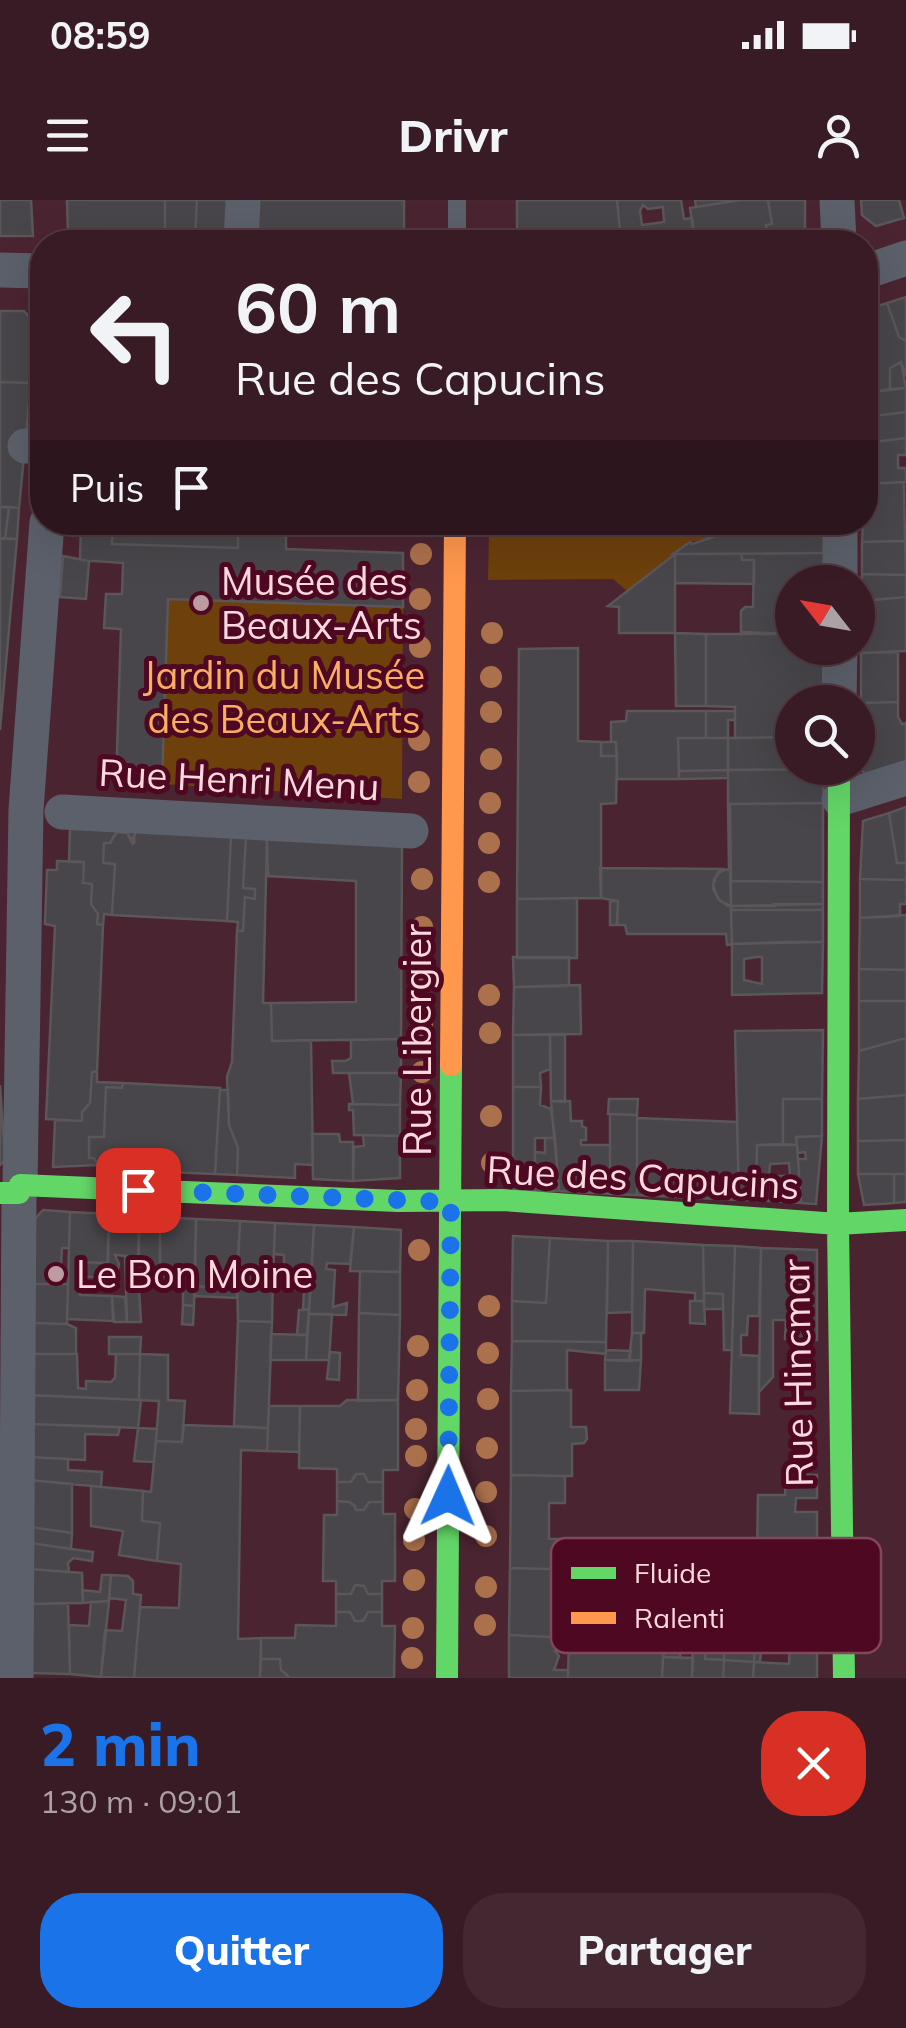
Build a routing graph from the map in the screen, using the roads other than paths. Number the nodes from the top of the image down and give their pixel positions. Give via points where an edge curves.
1 (457, 200) edge
2 (837, 200) edge
3 (243, 202) edge
4 (242, 230) edge
5 (457, 230) edge
6 (838, 230) edge
7 (906, 258) edge
8 (878, 268) edge
9 (0, 270) edge
10 (30, 271) edge
11 (46, 535) edge
12 (455, 535) edge
13 (840, 535) edge
14 (840, 565) edge
15 (906, 778) edge
16 (875, 780) edge
17 (839, 785) edge
18 (62, 812) dead end
19 (410, 832) dead end
20 (13, 1190) edge
21 (451, 1202) junction
22 (906, 1220) edge
23 (838, 1224) junction
24 (9, 1315) edge
25 (842, 1538) edge
26 (844, 1653) edge
27 (16, 1678) edge
28 (447, 1678) edge
29 (844, 1678) edge

1 - 5 lane
2 - 6 street
3 - 4 street
7 - 8 street
9 - 10 street
11 - 20 street via 26,810
12 - 21 street, Rue Libergier
13 - 14 street
15 - 16 street
17 - 23 street, Rue Hincmar
18 - 19 street, Rue Henri Menu
20 - 21 street, Rue des Capucins via 257,1186
20 - 24 street
21 - 23 street, Rue des Capucins
21 - 28 street, Rue Libergier
22 - 23 street, Rue des Capucins
23 - 25 street, Rue Hincmar
24 - 27 street
26 - 29 street, Rue Hincmar

